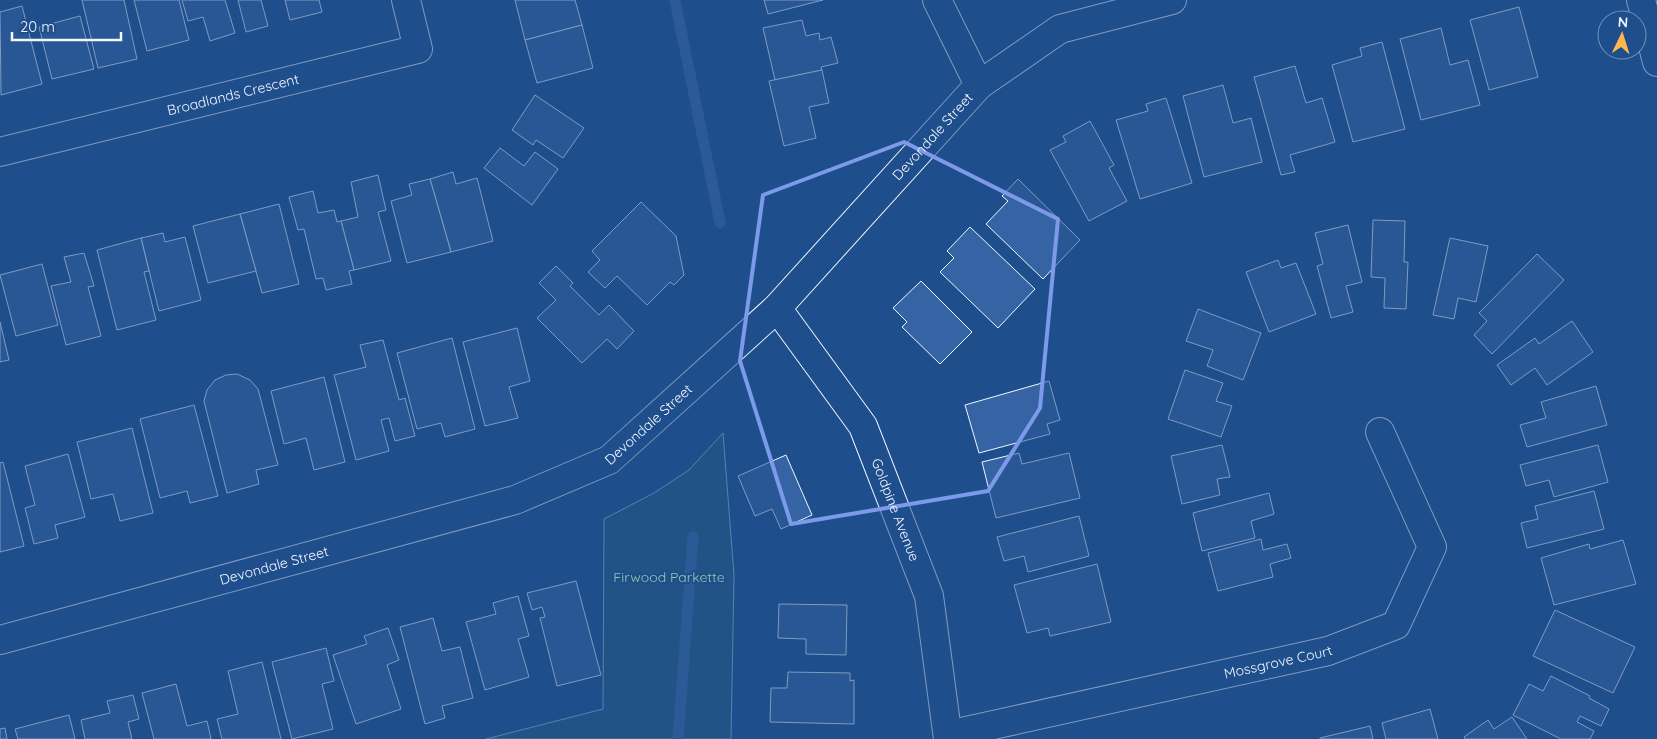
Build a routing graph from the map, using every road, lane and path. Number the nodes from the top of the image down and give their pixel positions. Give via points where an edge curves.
1 (406, 0) edge
2 (937, 0) edge
3 (1172, 0) edge
4 (1641, 0) edge
5 (1657, 62) edge
6 (979, 85) junction
7 (0, 152) edge
8 (777, 308) junction
9 (1380, 432) dead end
10 (0, 640) edge
11 (948, 737) edge

1 - 7 street, Broadlands Crescent via 418,49
2 - 6 street
3 - 6 street, Devondale Street via 1060,29
4 - 5 street
6 - 8 street, Devondale Street
8 - 10 street, Devondale Street via 609,460 515,500
8 - 11 street, Goldpine Avenue via 863,426 929,596
9 - 11 street, Mossgrove Court via 1432,546 1396,625 1328,652

